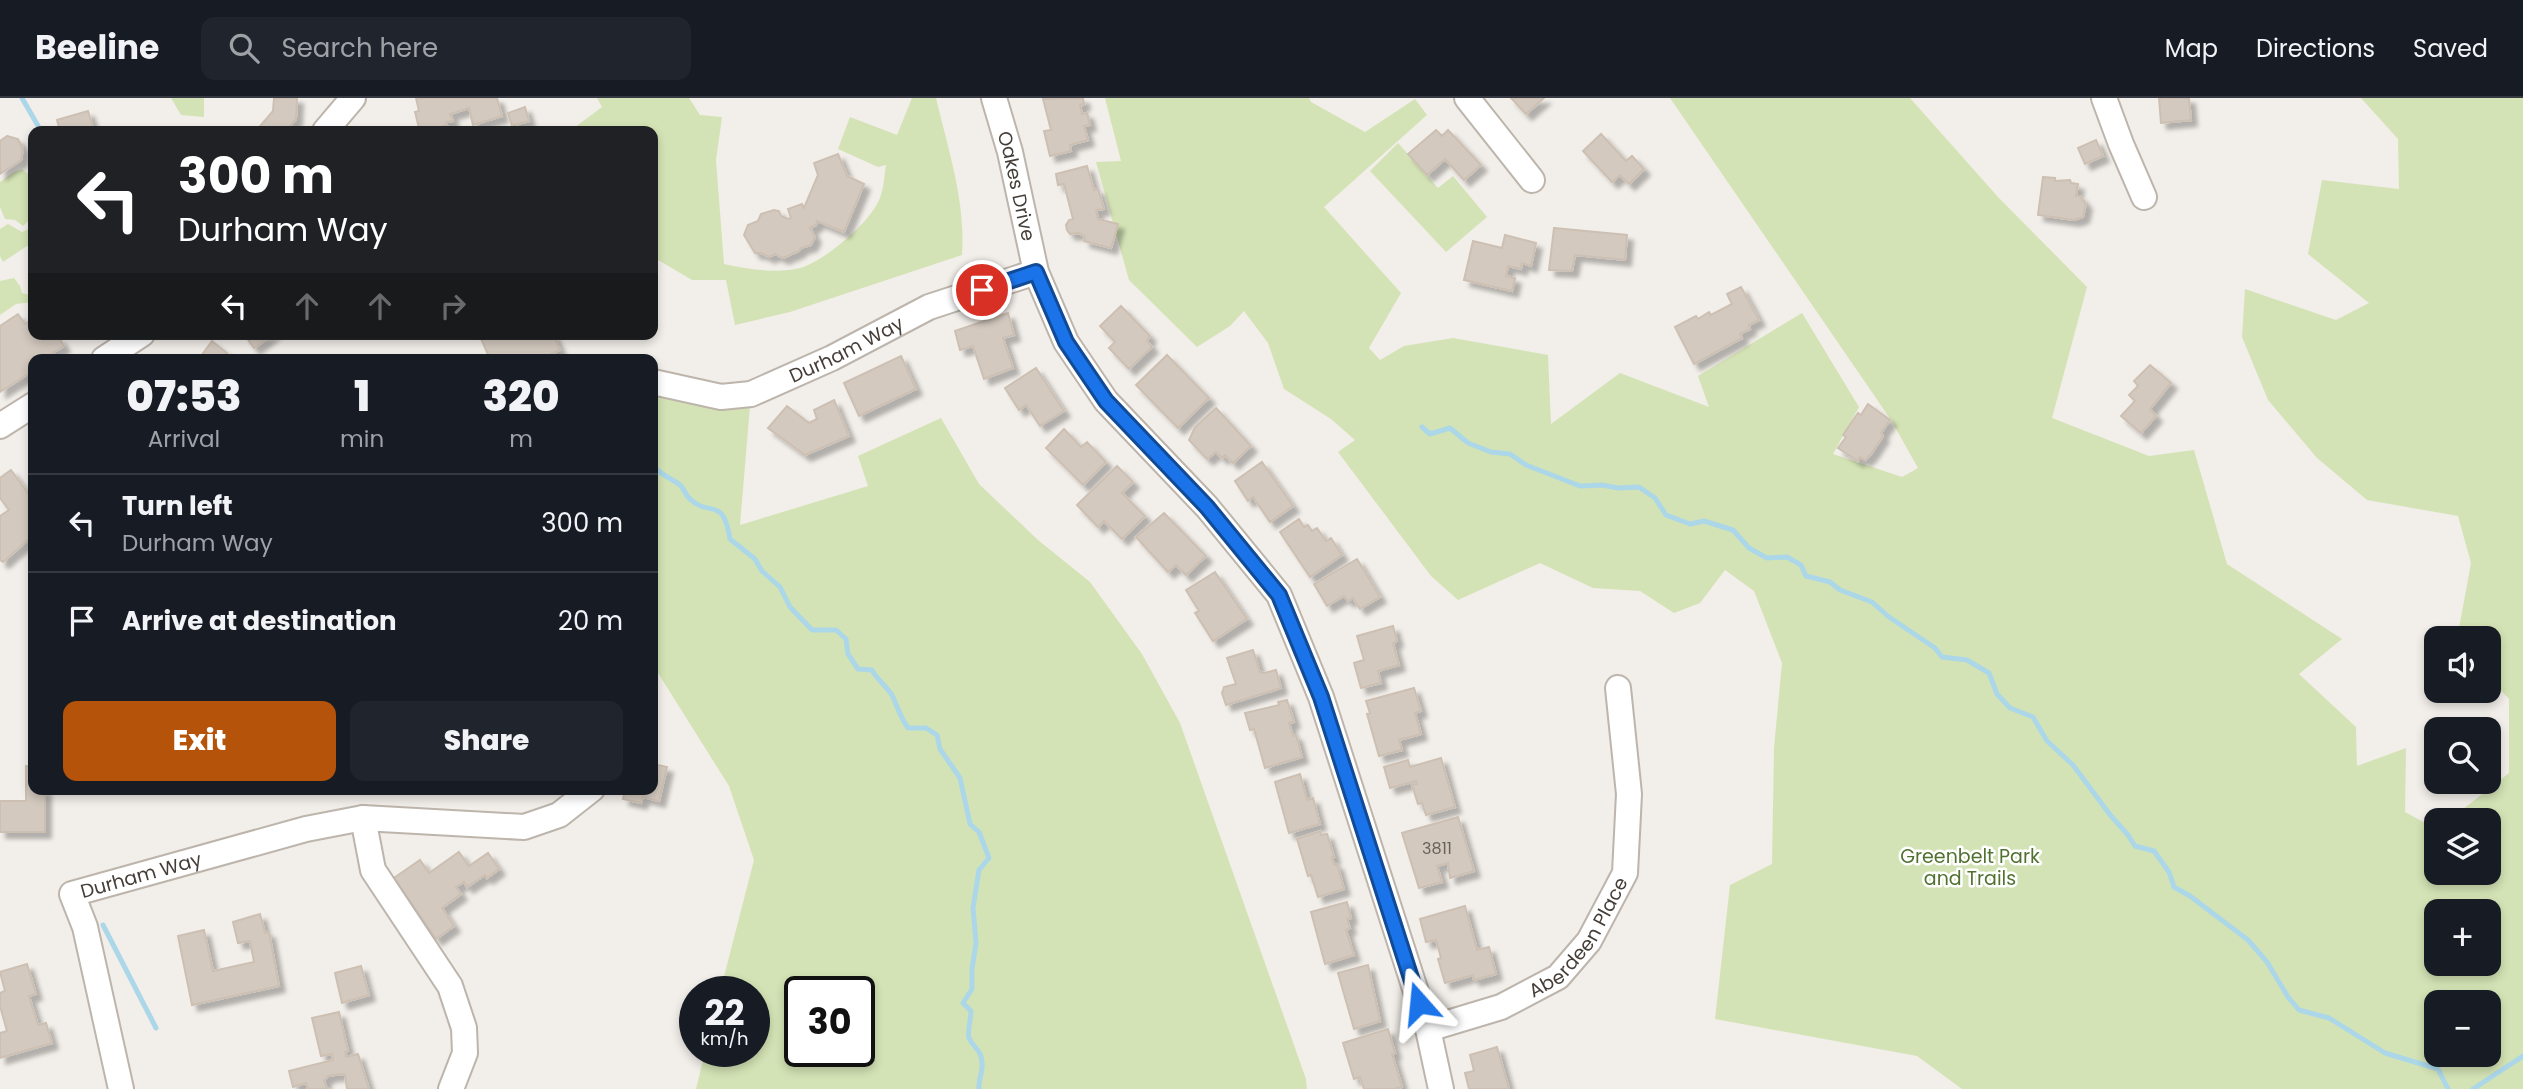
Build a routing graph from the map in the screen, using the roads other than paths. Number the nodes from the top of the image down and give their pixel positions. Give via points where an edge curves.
1 (353, 98) edge
2 (994, 98) edge
3 (1467, 98) edge
4 (2104, 98) edge
5 (329, 126) edge
6 (1532, 180) dead end
7 (2144, 197) dead end
8 (1036, 272) junction
9 (133, 340) edge
10 (112, 354) edge
11 (658, 383) edge
12 (28, 408) edge
13 (0, 426) edge
14 (1618, 688) dead end
15 (585, 795) edge
16 (363, 818) junction
17 (1428, 1029) junction
18 (121, 1089) edge
19 (451, 1089) edge
20 (1441, 1089) edge

1 - 5 street
2 - 8 street, Oakes Drive
3 - 6 street
4 - 7 street
8 - 11 street, Durham Way via 929,307 751,394 722,397
8 - 17 street, Oakes Drive via 1066,342 1106,401 1207,507 1279,595 1321,697
9 - 10 street
12 - 13 street
14 - 17 street, Aberdeen Place via 1629,794 1625,873 1589,941 1558,977 1501,1007
15 - 16 street, Durham Way via 559,816 524,827
16 - 18 street, Durham Way via 306,828 72,894 85,927
16 - 19 street via 373,870 450,986 464,1028 465,1053
17 - 20 street, Oakes Drive

